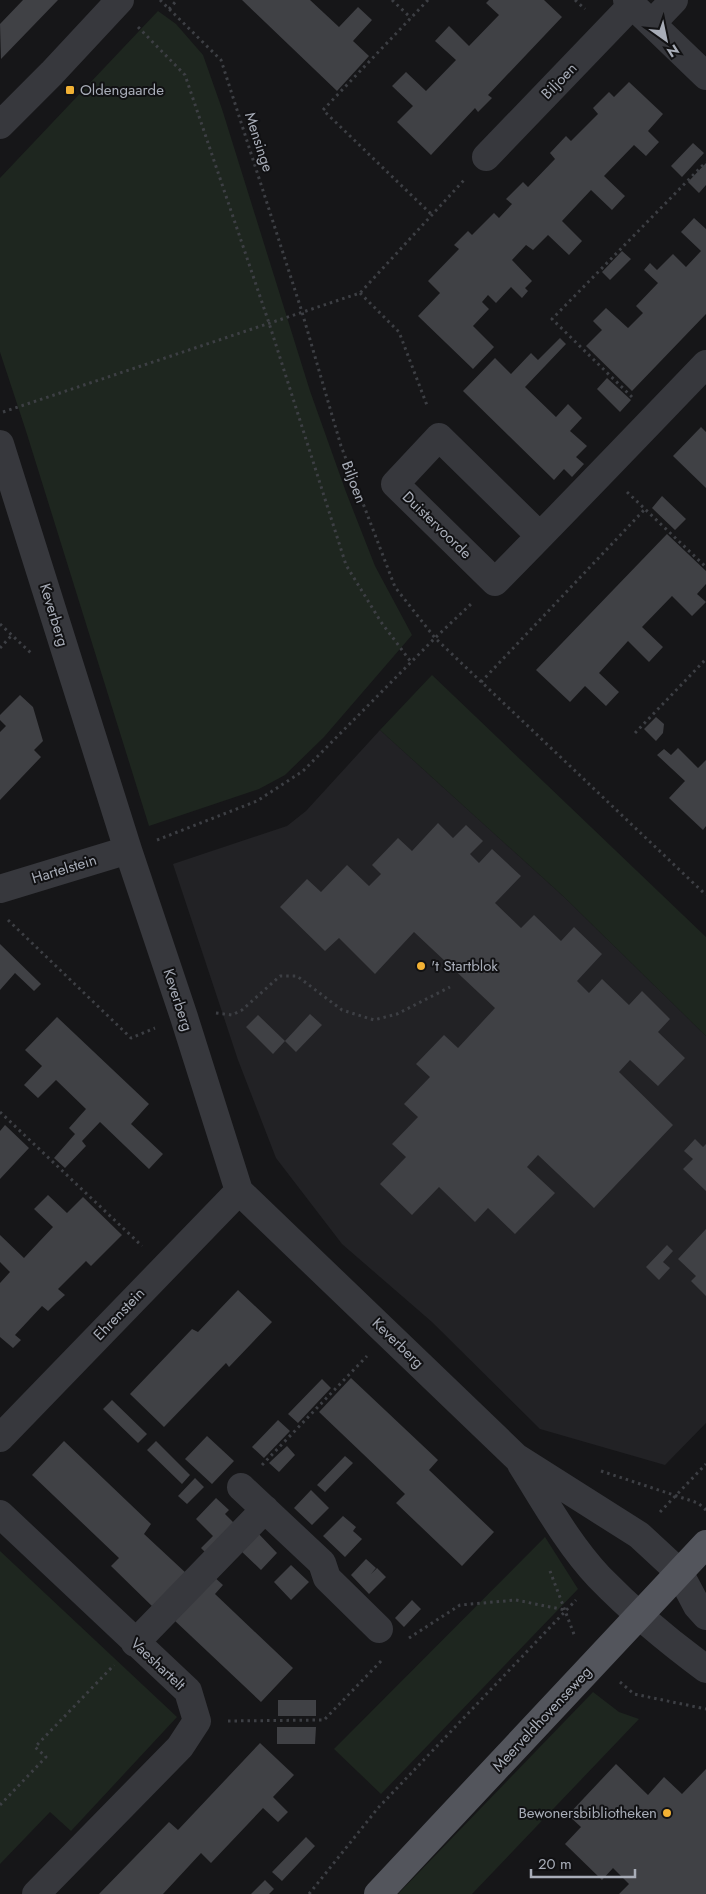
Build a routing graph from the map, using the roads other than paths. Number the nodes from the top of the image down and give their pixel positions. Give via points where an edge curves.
1 (674, 0) edge
2 (118, 2) edge
3 (629, 2) edge
4 (652, 23) junction
5 (706, 76) edge
6 (0, 125) edge
7 (486, 157) road end
8 (706, 364) edge
9 (0, 444) edge
10 (540, 536) junction
11 (128, 850) junction
12 (0, 888) edge
13 (239, 1191) junction
14 (0, 1438) edge
15 (516, 1457) junction
16 (241, 1487) road end
17 (265, 1510) junction
18 (0, 1514) edge
19 (706, 1544) edge
20 (679, 1572) junction
21 (639, 1616) junction
22 (706, 1616) edge
23 (384, 1641) road end
24 (135, 1643) junction
25 (706, 1669) edge
26 (36, 1894) edge
27 (378, 1894) edge

1 - 4 street
2 - 6 street
3 - 4 street
3 - 7 street, Biljoen
4 - 5 street
8 - 10 street
9 - 11 street, Keverberg
10 - 10 street, Duistervoorde via 439,437 395,484 495,582
11 - 12 street, Hartelstein
11 - 13 street, Keverberg
13 - 14 street, Ehrenstein
13 - 15 street, Keverberg
15 - 20 street, Keverberg via 639,1535
15 - 21 street, Keverberg via 578,1550
16 - 17 street
17 - 23 street via 322,1563 327,1578
17 - 24 street
18 - 24 street, Vaeshartelt
19 - 20 main road, Meerveldhovenseweg
20 - 21 main road, Meerveldhovenseweg
20 - 22 street, Keverberg
21 - 25 street, Keverberg
21 - 27 main road, Meerveldhovenseweg
24 - 26 street, Vaeshartelt via 188,1691 198,1721 180,1747

